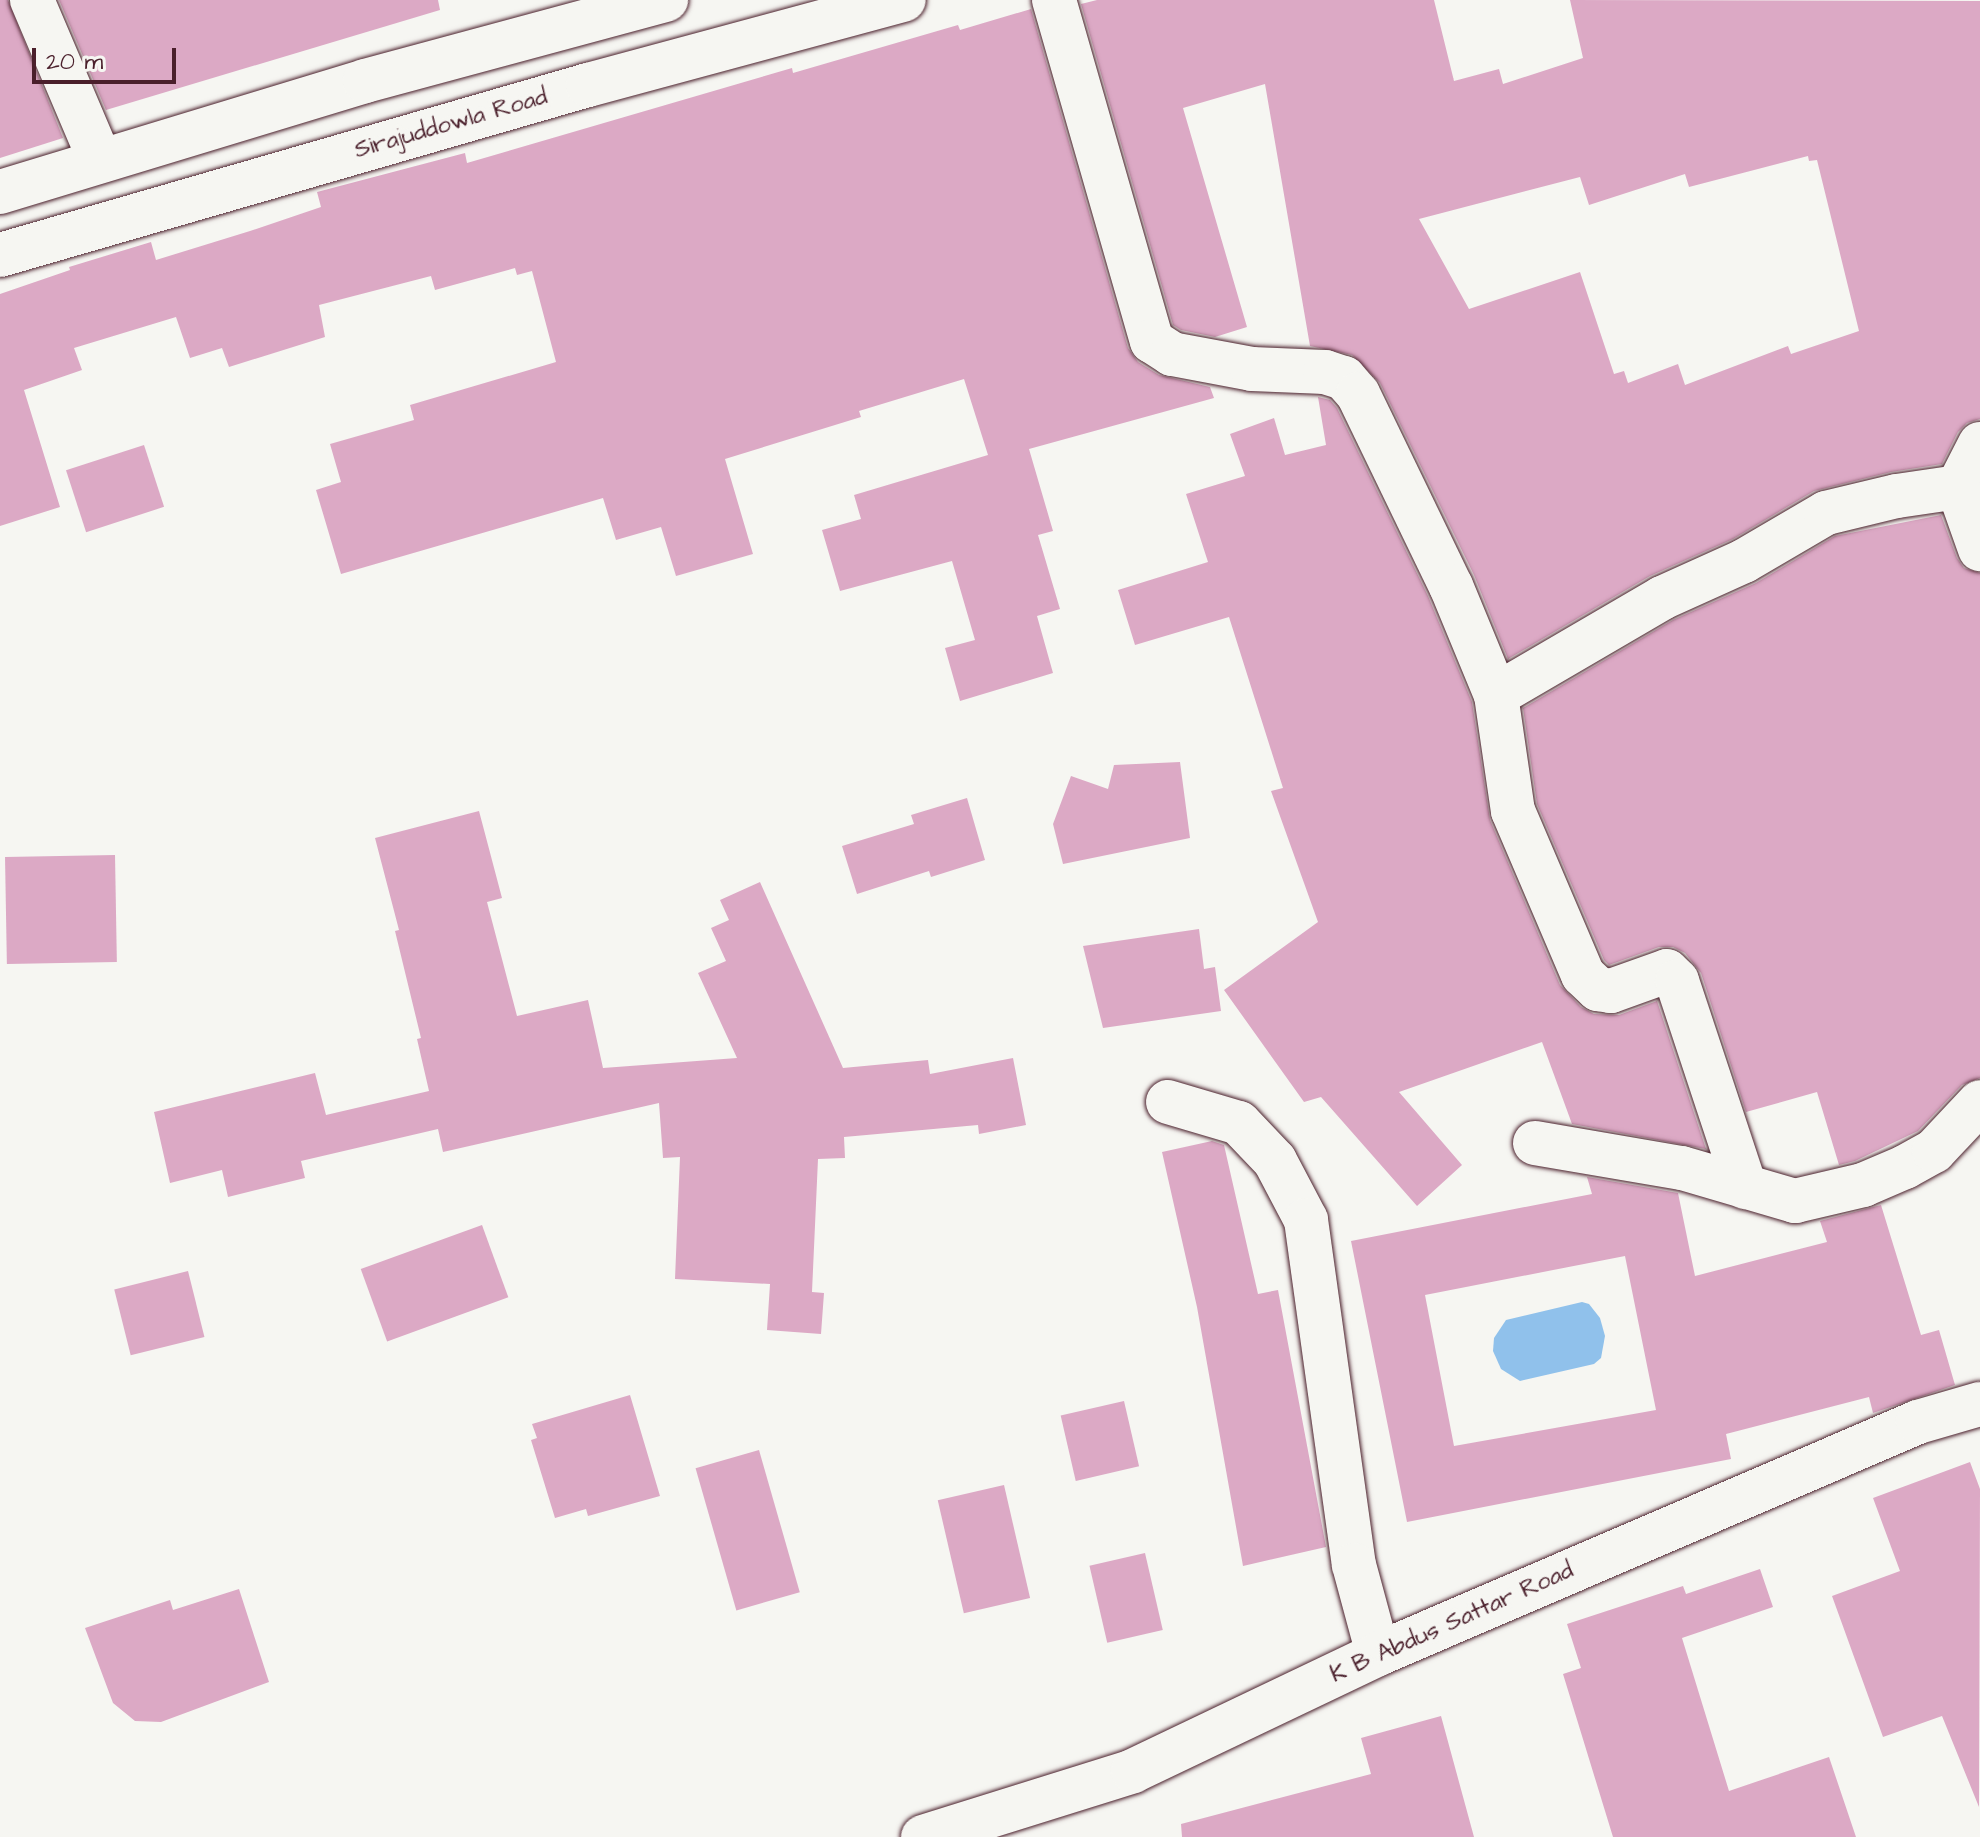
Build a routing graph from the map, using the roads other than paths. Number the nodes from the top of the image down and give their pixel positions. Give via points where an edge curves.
1 (32, 0) edge
2 (666, 0) edge
3 (904, 0) edge
4 (1054, 0) edge
5 (100, 160) junction
6 (0, 192) edge
7 (0, 255) edge
8 (1980, 444) edge
9 (1958, 487) junction
10 (1980, 549) edge
11 (1496, 695) junction
12 (1168, 1102) dead end
13 (1980, 1102) edge
14 (1535, 1143) dead end
15 (1745, 1187) junction
16 (1978, 1409) edge
17 (1378, 1654) junction
18 (923, 1837) edge

1 - 5 street
2 - 5 street
3 - 7 street, Sirajuddowla Road via 573,89
4 - 11 street via 1152,341 1172,354 1344,378 1358,394 1451,586
5 - 6 street
8 - 9 street
9 - 10 street
9 - 11 street via 1826,513 1744,561 1662,598
11 - 15 street via 1513,811 1583,975 1598,989 1611,991 1667,971 1677,981
12 - 17 street via 1239,1123 1275,1161 1306,1220 1354,1565
13 - 15 street via 1934,1151 1863,1185 1795,1201
14 - 15 street via 1682,1168
16 - 17 street, K B Abdus Sattar Road via 1918,1422
17 - 18 street, K B Abdus Sattar Road via 1133,1771

